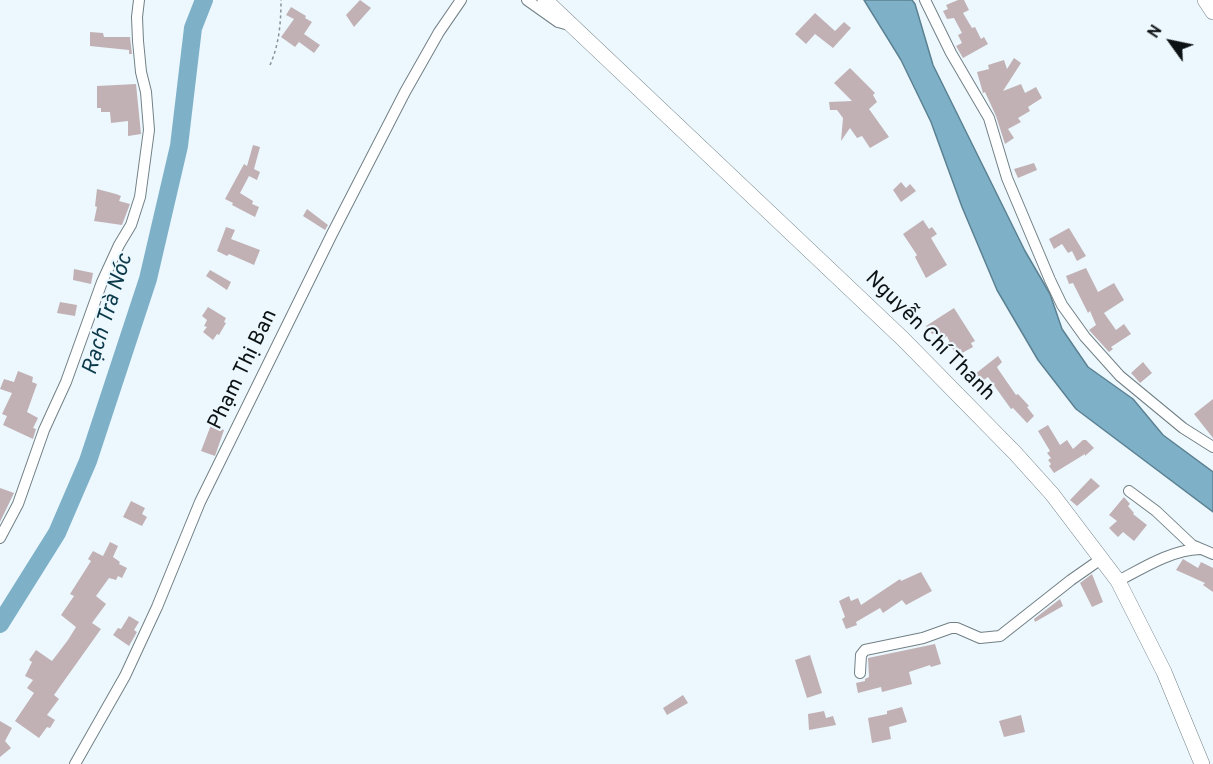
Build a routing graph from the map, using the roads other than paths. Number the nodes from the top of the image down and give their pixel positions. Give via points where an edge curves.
1 (139, 0) edge
2 (461, 0) edge
3 (527, 0) edge
4 (545, 0) edge
5 (925, 0) edge
6 (1205, 0) edge
7 (1213, 12) edge
8 (573, 26) junction
9 (1213, 447) edge
10 (1129, 491) dead end
11 (0, 538) edge
12 (1200, 549) junction
13 (1213, 554) edge
14 (1101, 559) junction
15 (1118, 581) junction
16 (860, 673) dead end
17 (75, 764) edge
18 (1202, 764) edge

1 - 11 street via 138,41 149,130 140,197 131,225 102,282 18,504
2 - 17 street, Phạm Thị Ban via 405,92 332,234 200,502 125,676
3 - 8 street via 558,22
4 - 8 main road, Nguyễn Chí Thanh
5 - 9 street via 989,118 1007,178 1062,305 1120,376
6 - 7 main road
8 - 14 main road, Nguyễn Chí Thanh via 903,339 1052,494
10 - 12 street
12 - 13 street
12 - 15 street via 1171,555
14 - 15 main road, Nguyễn Chí Thanh
14 - 16 street via 1000,636 980,638 951,628 865,650
15 - 18 main road, Nguyễn Chí Thanh via 1164,672

